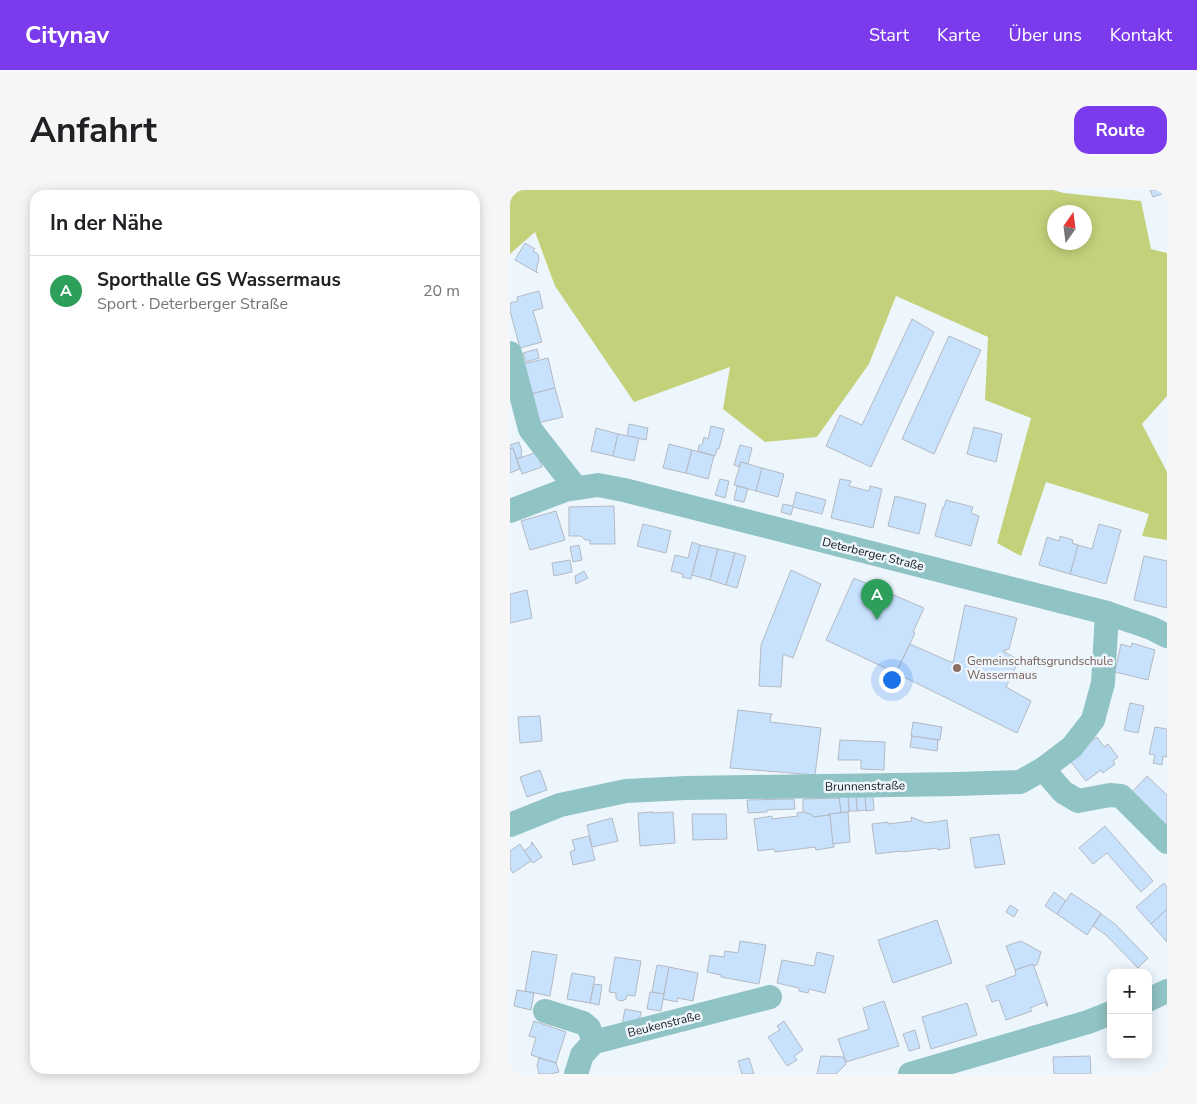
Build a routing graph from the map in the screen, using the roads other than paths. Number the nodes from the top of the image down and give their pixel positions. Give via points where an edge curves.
1 (510, 354) edge
2 (576, 488) junction
3 (510, 511) edge
4 (1107, 613) junction
5 (1167, 636) edge
6 (1042, 769) junction
7 (510, 825) edge
8 (1167, 842) edge
9 (1167, 991) edge
10 (770, 997) dead end
11 (1152, 998) edge
12 (545, 1012) dead end
13 (1108, 1014) edge
14 (594, 1042) junction
15 (576, 1074) edge
16 (910, 1074) edge

1 - 2 street via 530,429
2 - 3 street, Deterberger Straße
2 - 4 street, Deterberger Straße via 598,485 624,490
4 - 5 street, Deterberger Straße
4 - 6 street, Brunnenstraße via 1103,683 1093,720 1072,747
6 - 7 street, Brunnenstraße via 1020,782 626,792 560,805
6 - 8 street via 1063,792 1078,801 1121,796
9 - 11 street
10 - 14 street, Beukenstraße
12 - 14 street via 583,1023 589,1028
13 - 16 street
14 - 15 street via 582,1055

